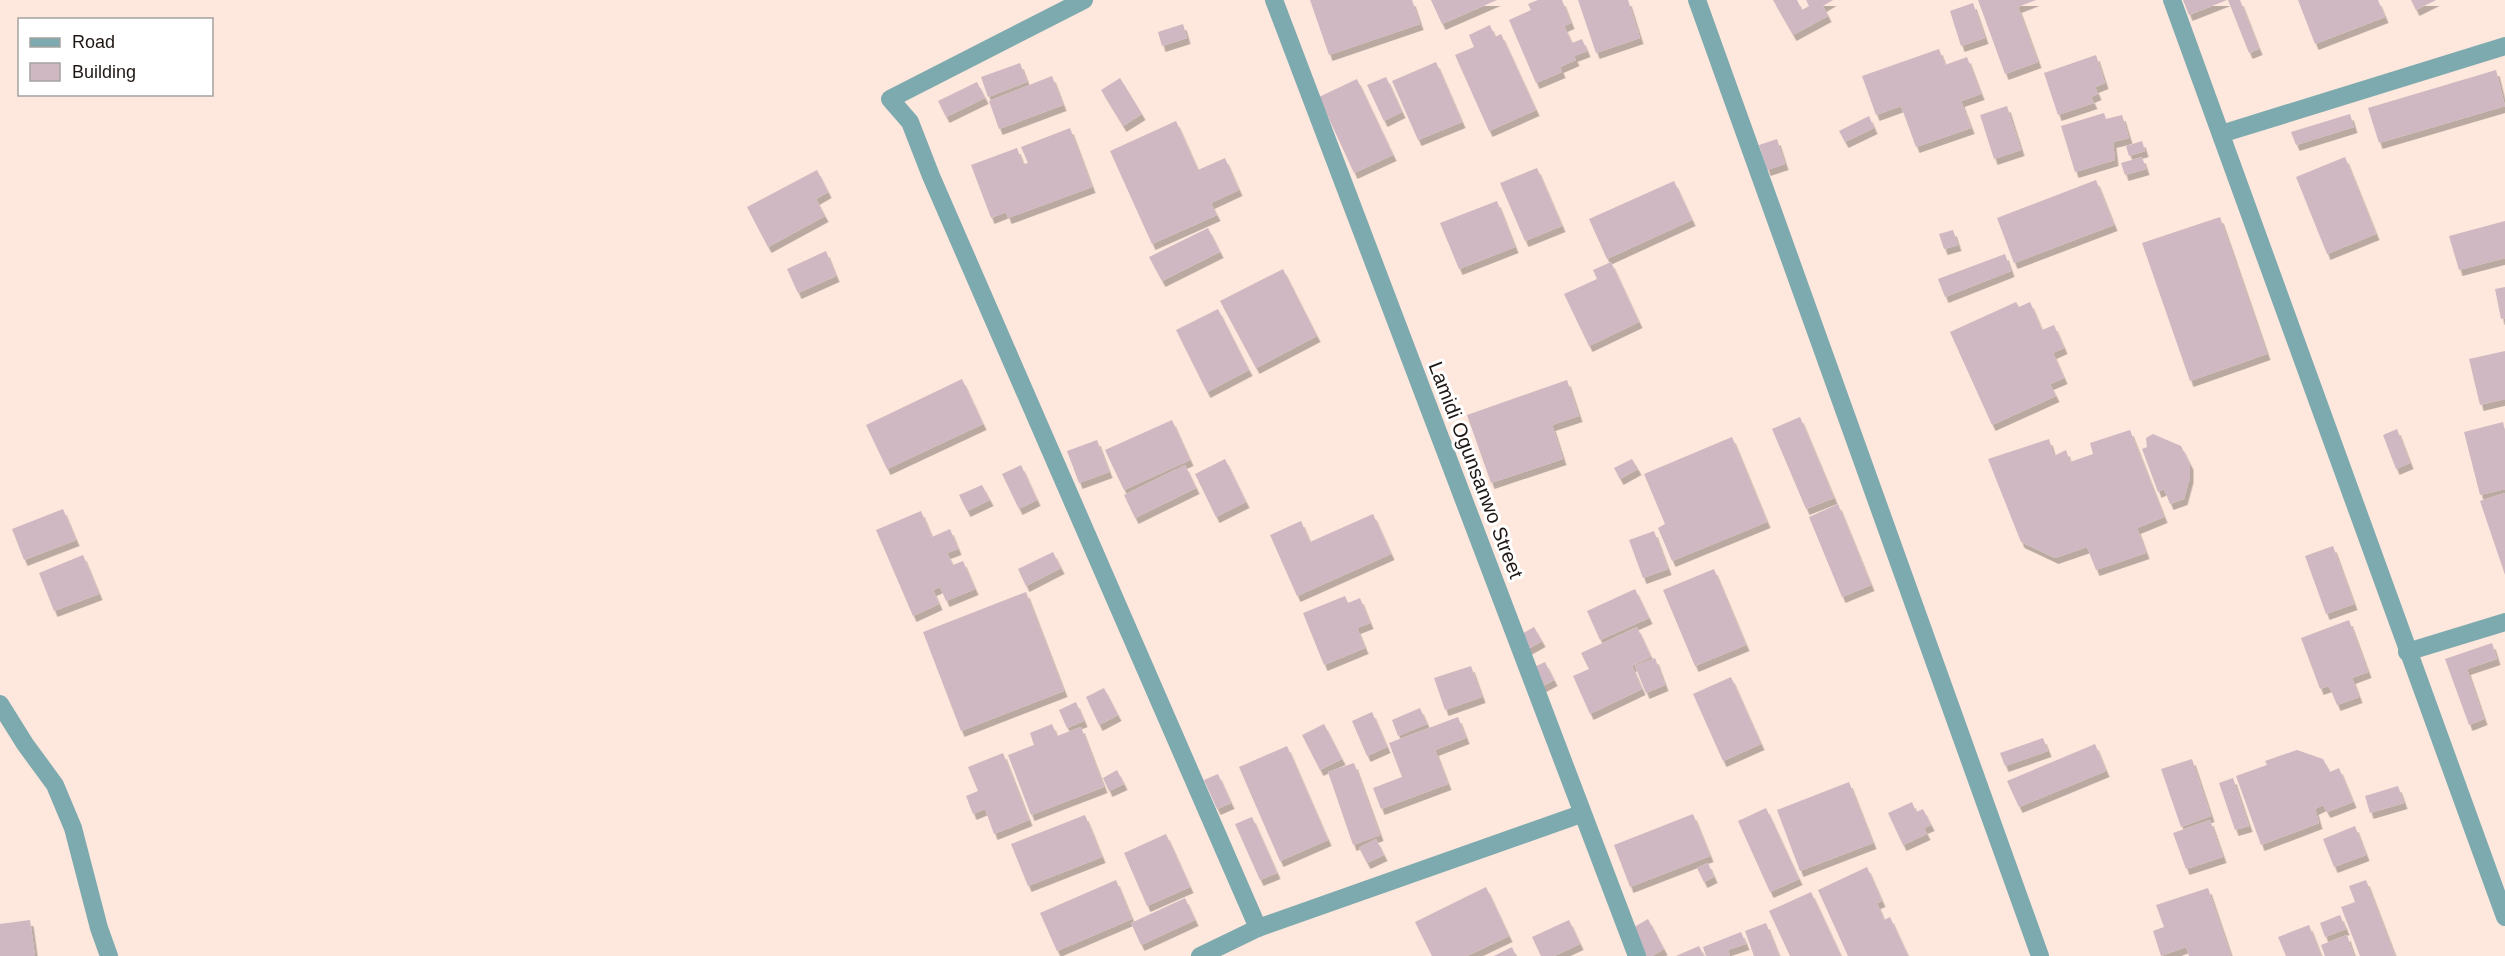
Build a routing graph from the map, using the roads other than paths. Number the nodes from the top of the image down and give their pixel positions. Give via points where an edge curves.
1 (1084, 0) edge
2 (1274, 0) edge
3 (1697, 0) edge
4 (2172, 0) edge
5 (2505, 46) edge
6 (2221, 134) junction
7 (2505, 622) edge
8 (2407, 652) junction
9 (0, 704) edge
10 (1581, 814) junction
11 (2505, 917) edge
12 (1258, 928) junction
13 (109, 956) edge
14 (1200, 956) edge
15 (1637, 956) edge
16 (2040, 956) edge

1 - 12 street via 890,99 910,122
2 - 10 street, Lamidi Ogunsanwo Street
3 - 16 street
4 - 6 street
5 - 6 street
6 - 8 street
7 - 8 street
8 - 11 street
9 - 13 street via 60,795
10 - 12 street
10 - 15 street, Lamidi Ogunsanwo Street
12 - 14 street

